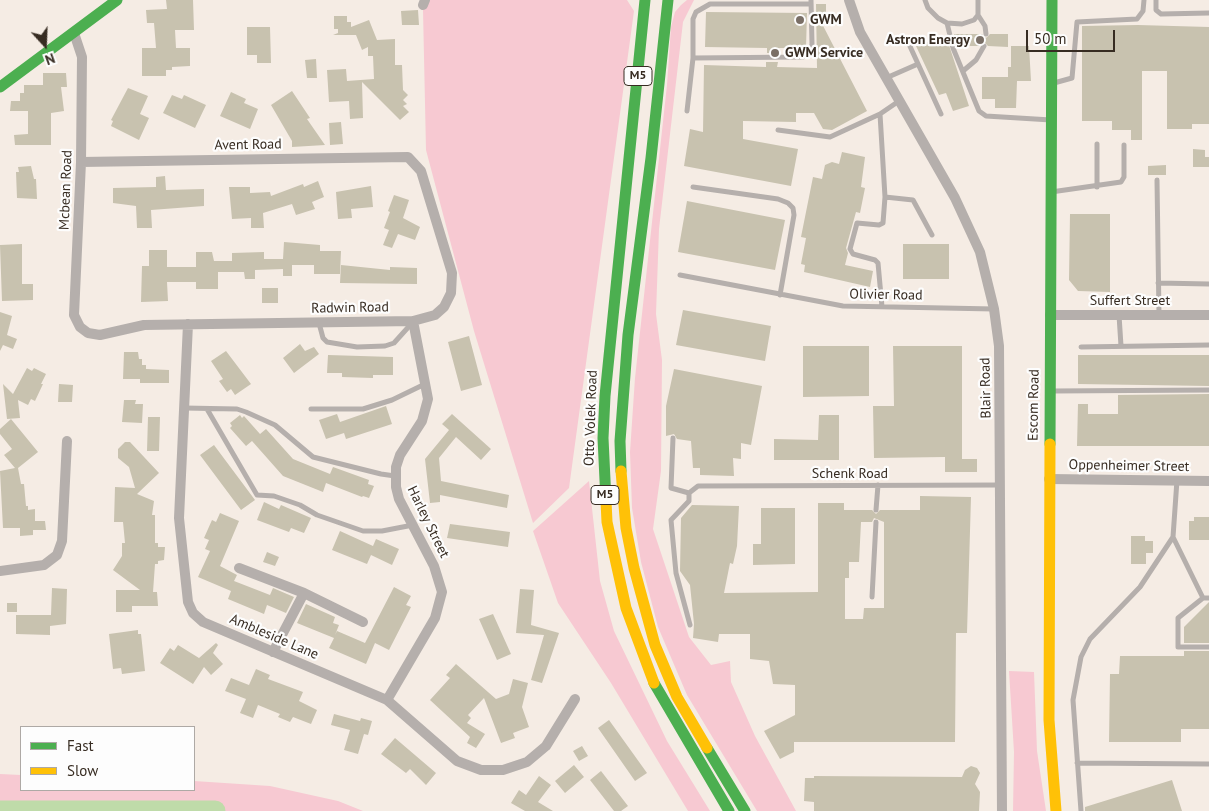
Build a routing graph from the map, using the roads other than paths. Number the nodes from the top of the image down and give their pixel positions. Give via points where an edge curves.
1 (117, 0) edge
2 (645, 0) edge
3 (668, 0) edge
4 (849, 0) edge
5 (925, 0) edge
6 (978, 0) edge
7 (1052, 0) edge
8 (1144, 0) edge
9 (1156, 0) edge
10 (811, 2) edge
11 (1209, 13) edge
12 (978, 15) junction
13 (948, 23) junction
14 (74, 33) junction
15 (986, 34) dead end
16 (908, 42) dead end
17 (984, 46) dead end
18 (693, 58) junction
19 (918, 64) junction
20 (963, 71) junction
21 (886, 78) junction
22 (1051, 83) junction
23 (0, 87) edge
24 (899, 101) junction
25 (687, 111) dead end
26 (880, 114) junction
27 (941, 114) dead end
28 (1051, 120) junction
29 (778, 130) dead end
30 (1097, 144) dead end
31 (1124, 144) dead end
32 (81, 162) junction
33 (414, 162) joint
34 (1157, 180) dead end
35 (693, 187) dead end
36 (1097, 187) junction
37 (1051, 192) junction
38 (886, 197) junction
39 (932, 235) dead end
40 (680, 275) dead end
41 (1158, 283) junction
42 (1209, 284) edge
43 (780, 295) junction
44 (882, 307) junction
45 (994, 309) junction
46 (1050, 315) junction
47 (1119, 315) junction
48 (1159, 315) junction
49 (1209, 315) edge
50 (413, 321) junction
51 (319, 322) junction
52 (188, 324) junction
53 (100, 334) joint
54 (1209, 345) edge
55 (1121, 346) junction
56 (1081, 347) dead end
57 (427, 383) junction
58 (1050, 390) junction
59 (1209, 390) edge
60 (184, 408) junction
61 (207, 409) junction
62 (311, 409) dead end
63 (673, 438) dead end
64 (67, 441) dead end
65 (395, 476) junction
66 (1049, 479) junction
67 (1177, 480) junction
68 (1209, 481) edge
69 (1001, 484) junction
70 (878, 485) junction
71 (689, 492) junction
72 (876, 510) dead end
73 (876, 522) dead end
74 (413, 525) junction
75 (1173, 537) junction
76 (239, 568) dead end
77 (0, 571) edge
78 (304, 593) junction
79 (872, 597) dead end
80 (1206, 598) edge
81 (363, 622) dead end
82 (690, 625) dead end
83 (1209, 647) edge
84 (273, 652) junction
85 (575, 698) dead end
86 (387, 700) junction
87 (1077, 763) junction
88 (1209, 764) edge
89 (729, 811) edge
90 (745, 811) edge
91 (1002, 811) edge
92 (1056, 811) edge
93 (1081, 811) edge

1 - 14 main road
2 - 89 main road, Otto Volek Road / M5 via 605,396 603,438 607,522 626,608 651,677
3 - 90 main road, M5 via 622,397 622,495 634,568 655,645 677,697
4 - 21 street, Blair Road via 860,32
5 - 13 lane via 934,14
6 - 12 lane
7 - 22 main road, Escom Road
8 - 22 lane via 1143,11 1137,19 1077,22 1072,78
9 - 11 lane via 1156,10 1161,14
10 - 18 lane via 710,4 702,7 693,19
10 - 18 lane via 812,44 810,52 803,57
12 - 13 lane via 962,24
12 - 15 lane
13 - 20 lane via 953,48
14 - 23 main road
14 - 32 street, Mcbean Road via 82,57
16 - 19 lane
17 - 20 lane via 976,60
18 - 25 lane
19 - 21 lane
19 - 27 lane
20 - 28 lane via 980,111 988,118
21 - 24 street, Blair Road
22 - 28 main road, Escom Road
24 - 26 lane
24 - 45 street, Blair Road via 954,198 980,252
26 - 29 lane via 830,137
26 - 38 lane
28 - 37 main road, Escom Road
30 - 36 lane
31 - 36 lane via 1123,180 1118,184
32 - 33 street, Avent Road via 400,156
32 - 53 street, Mcbean Road via 74,315 80,327 88,333
33 - 50 street, Radwin Road via 421,171 452,273 451,293 444,307 435,315
34 - 41 lane
35 - 43 lane via 778,199 793,208
36 - 37 lane
37 - 46 main road, Escom Road
38 - 39 lane via 913,200
38 - 44 lane via 883,222 879,225 857,223 850,249 853,254 878,263
40 - 43 lane, Olivier Road
41 - 42 lane
41 - 48 lane
43 - 44 lane, Olivier Road via 843,306
44 - 45 lane, Olivier Road
45 - 69 street, Blair Road via 1000,346
46 - 47 street, Suffert Street
46 - 58 main road, Escom Road
47 - 48 street, Suffert Street
47 - 55 lane
48 - 49 street, Suffert Street
50 - 51 street, Radwin Road
50 - 51 lane via 394,343 373,348 327,342
50 - 57 street, Harley Street
51 - 52 street, Radwin Road
52 - 53 street, Radwin Road via 144,325
52 - 60 street, Ambleside Lane
54 - 55 lane
55 - 56 lane
57 - 62 lane via 392,400 363,409
57 - 65 street, Harley Street via 427,410 400,455
58 - 59 lane
58 - 66 main road, Escom Road
60 - 61 lane
60 - 84 street, Ambleside Lane via 179,518 188,602 193,613 203,622
61 - 65 lane via 246,412 274,425 314,457
61 - 74 lane via 258,495 274,496 364,531
63 - 71 lane via 671,488
64 - 77 street via 62,541 57,555 52,561 33,567
65 - 74 street, Harley Street via 399,499
66 - 67 street, Oppenheimer Street
66 - 92 main road, Escom Road via 1049,720
67 - 68 street, Oppenheimer Street
67 - 75 lane
69 - 70 lane, Schenk Road
69 - 91 street, Blair Road
70 - 71 lane, Schenk Road via 698,486
70 - 72 lane
71 - 82 lane via 689,501 671,520 676,573
73 - 79 lane
74 - 86 street, Harley Street via 440,580 440,604 436,618
75 - 80 lane
75 - 87 lane via 1140,587 1090,639 1082,657 1073,700
76 - 78 street
78 - 81 street
78 - 84 street
80 - 83 lane via 1178,618 1178,647
84 - 86 street, Ambleside Lane
85 - 86 street, Ambleside Lane via 546,746 527,762 490,770 457,762
87 - 88 lane
87 - 93 lane

